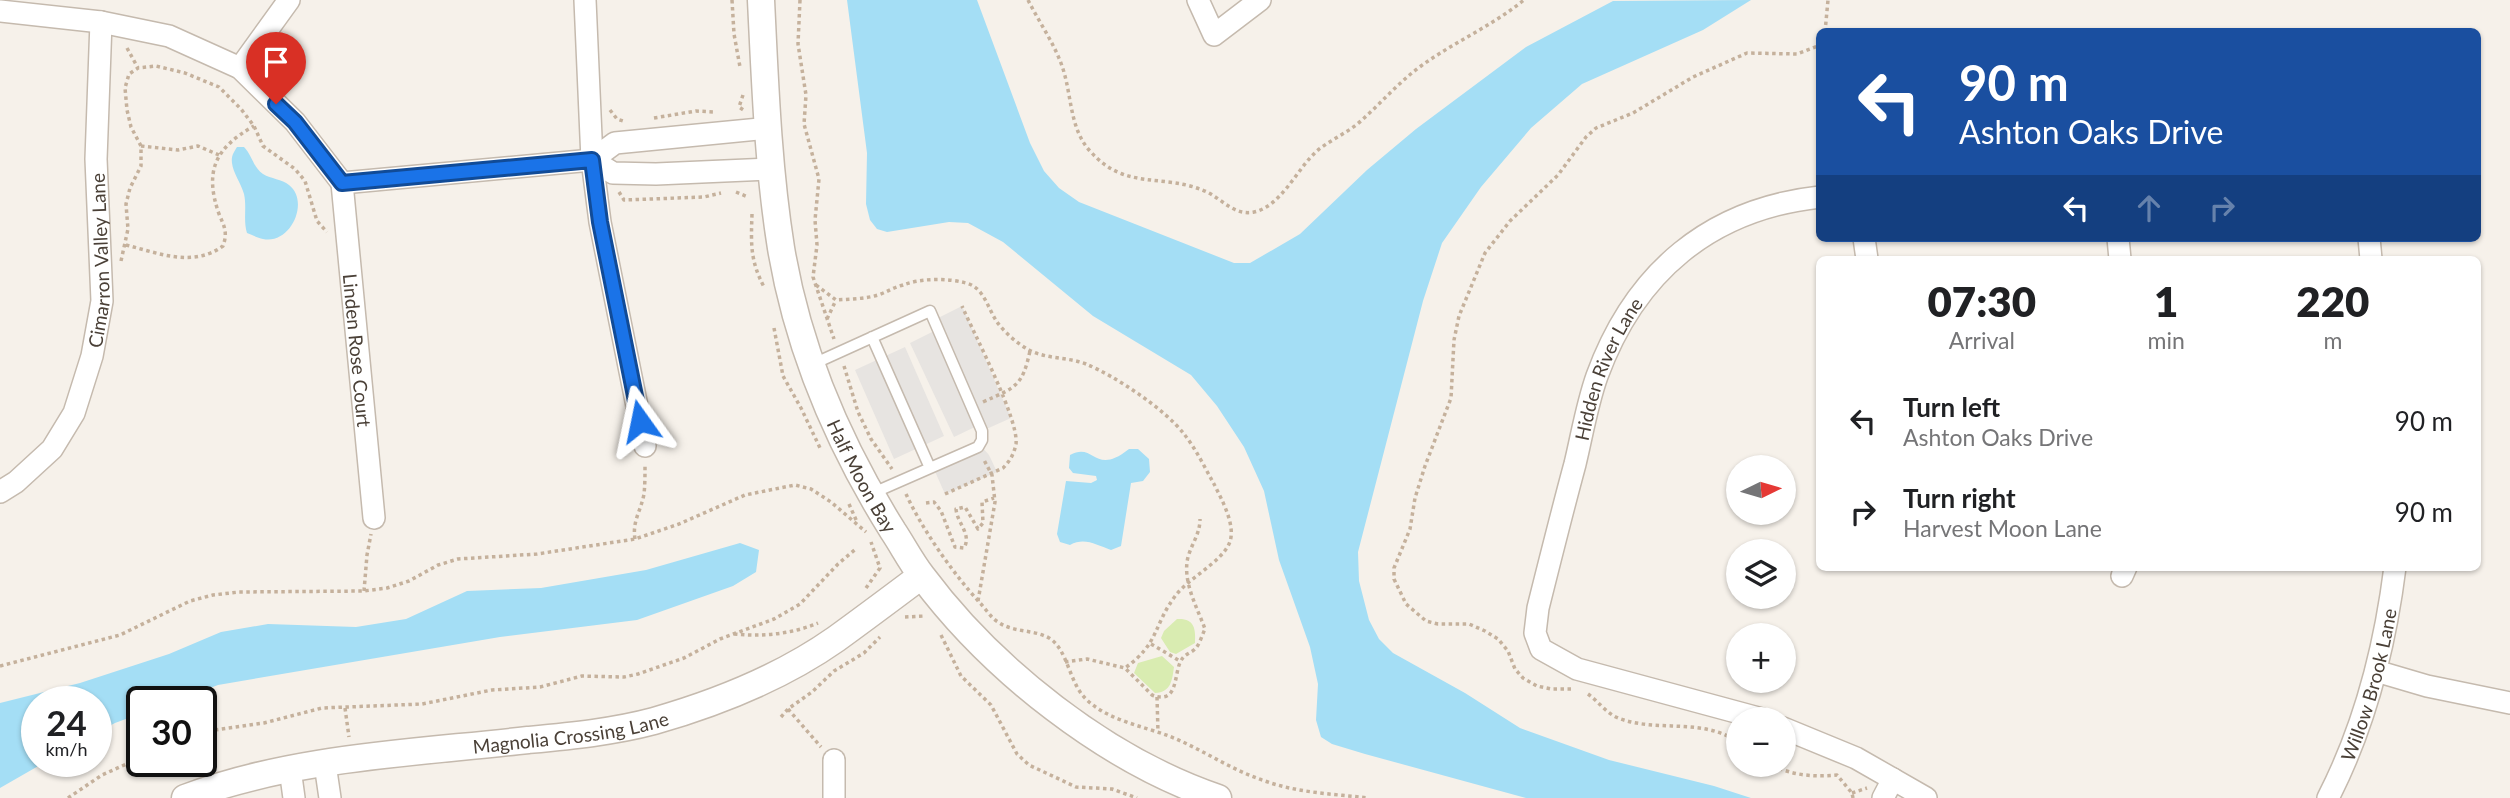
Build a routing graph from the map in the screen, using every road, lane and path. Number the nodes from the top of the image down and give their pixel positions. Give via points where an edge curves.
1 (289, 0) edge
2 (585, 0) edge
3 (761, 0) edge
4 (800, 0) edge
5 (1028, 0) edge
6 (1198, 0) edge
7 (1260, 0) edge
8 (1524, 0) edge
9 (1828, 0) edge
10 (0, 11) edge
11 (101, 22) junction
12 (1825, 28) edge
13 (1816, 46) edge
14 (240, 68) junction
15 (739, 107) dead end
16 (608, 109) dead end
17 (721, 112) dead end
18 (731, 113) dead end
19 (649, 119) dead end
20 (628, 122) dead end
21 (254, 126) junction
22 (769, 128) junction
23 (141, 146) junction
24 (219, 155) junction
25 (592, 160) junction
26 (772, 169) junction
27 (342, 183) junction
28 (748, 197) dead end
29 (1816, 197) edge
30 (624, 200) dead end
31 (327, 232) dead end
32 (126, 245) junction
33 (119, 270) dead end
34 (814, 284) junction
35 (836, 300) junction
36 (827, 319) junction
37 (872, 337) junction
38 (1030, 351) junction
39 (839, 352) junction
40 (811, 365) junction
41 (971, 407) junction
42 (645, 446) joint
43 (978, 447) junction
44 (930, 468) junction
45 (900, 482) junction
46 (0, 492) edge
47 (870, 495) junction
48 (995, 498) junction
49 (926, 503) dead end
50 (374, 518) joint
51 (1200, 519) dead end
52 (635, 539) junction
53 (857, 548) dead end
54 (2394, 571) edge
55 (921, 576) junction
56 (1188, 582) junction
57 (364, 591) junction
58 (861, 595) dead end
59 (978, 601) junction
60 (828, 618) dead end
61 (897, 622) dead end
62 (934, 624) dead end
63 (939, 632) dead end
64 (884, 633) dead end
65 (734, 634) junction
66 (1150, 644) junction
67 (1180, 661) junction
68 (1065, 662) junction
69 (0, 666) edge
70 (1125, 668) junction
71 (2376, 671) junction
72 (1157, 697) junction
73 (2510, 703) edge
74 (345, 708) junction
75 (788, 709) junction
76 (1726, 709) edge
77 (781, 716) dead end
78 (217, 730) edge
79 (1158, 732) junction
80 (1796, 733) edge
81 (1726, 736) edge
82 (352, 760) junction
83 (834, 760) joint
84 (126, 764) edge
85 (325, 764) junction
86 (290, 769) junction
87 (1796, 773) edge
88 (1894, 779) junction
89 (1122, 792) junction
90 (68, 798) edge
91 (185, 798) edge
92 (294, 798) edge
93 (330, 798) edge
94 (834, 798) edge
95 (1121, 798) edge
96 (1137, 798) edge
97 (1219, 798) edge
98 (1369, 798) edge
99 (1853, 798) edge
100 (1883, 798) edge
101 (1926, 798) edge
102 (2328, 798) edge

1 - 14 street
2 - 25 street
3 - 22 street, Half Moon Bay
4 - 34 path via 804,124 819,179
5 - 8 path via 1063,68 1080,138 1089,150 1122,175 1195,187 1244,213 1270,205 1320,149 1360,122 1428,61
6 - 7 street via 1214,35
9 - 12 path
10 - 11 street
11 - 14 street via 169,36
11 - 46 street, Cimarron Valley Lane via 96,159 102,301 92,356 74,413 51,449
13 - 81 path via 1797,54 1746,53 1596,128 1558,175 1510,220 1485,253 1459,316 1451,398 1394,568 1394,579 1412,611 1426,621 1469,624 1485,631 1508,651 1523,678 1537,687 1580,689 1617,717 1635,722 1694,727
14 - 27 street via 295,122
15 - 18 path
16 - 20 path
17 - 19 path
21 - 23 path via 219,87 156,66 138,68 129,74 125,88 131,127
21 - 24 path
21 - 31 path via 263,146 305,181 317,221
22 - 25 street via 615,143
22 - 26 street, Half Moon Bay
23 - 24 path via 198,146
23 - 32 path via 141,166 126,204
24 - 32 path via 211,179 226,228 223,246 188,258
25 - 26 street via 613,173
25 - 27 street
25 - 42 street
26 - 40 street, Half Moon Bay via 781,248
27 - 50 street, Linden Rose Court
28 - 30 path via 739,192
29 - 76 street, Hidden River Lane via 1760,208 1724,223 1693,242 1636,300 1597,377 1538,608 1535,633 1541,649 1577,669
32 - 33 path
34 - 35 path
34 - 36 path
35 - 36 path
35 - 38 path via 880,295 913,282 970,284 979,289 999,324
36 - 39 path
37 - 39 lane
37 - 41 lane via 930,312
37 - 44 lane
38 - 41 path via 1023,378 1016,385
38 - 56 path via 1083,363 1111,376 1184,434 1219,494 1231,532 1224,552
39 - 40 lane
39 - 45 path via 858,412
40 - 47 street, Half Moon Bay
41 - 43 lane via 982,431
42 - 52 path via 644,494 635,518
43 - 44 lane
43 - 48 path via 992,475
44 - 45 lane
45 - 47 lane
45 - 59 path via 949,567
47 - 55 street, Half Moon Bay
48 - 49 path via 982,502 978,529 965,507 956,509 967,535 967,543 960,549 955,547 942,511 934,502
48 - 59 path
50 - 57 path
51 - 56 path via 1188,556
52 - 57 path via 537,554 458,559 408,581
52 - 58 path via 746,495 795,485 831,502 869,535 880,568
53 - 65 path via 800,604
54 - 71 street, Willow Brook Lane
55 - 82 street, Magnolia Crossing Lane via 835,640 760,682 700,706 611,729
55 - 97 street, Half Moon Bay via 1021,682 1068,718 1142,764
56 - 66 path via 1166,610
56 - 67 path via 1205,629 1196,648
57 - 69 path via 213,595 190,601 120,635
59 - 68 path via 997,622 1013,631 1049,638
60 - 65 path via 803,629
61 - 62 path via 924,616
63 - 89 path via 961,676 991,705 1017,754 1028,765 1076,786
64 - 75 path
65 - 74 path via 684,658 624,677 582,676 540,687 492,690 422,704
66 - 67 path
66 - 70 path
67 - 72 path via 1174,688
68 - 70 path via 1087,659
68 - 79 path via 1073,684 1100,710
70 - 72 path
71 - 73 street
71 - 102 street, Willow Brook Lane via 2345,766
72 - 79 path
74 - 78 path via 308,710
74 - 82 path
75 - 77 path
75 - 83 path
79 - 98 path via 1264,781 1306,792
80 - 88 street
82 - 85 street, Magnolia Crossing Lane
83 - 94 street
84 - 90 path
85 - 86 street, Magnolia Crossing Lane
85 - 93 street
86 - 91 street, Magnolia Crossing Lane
86 - 92 street
87 - 99 path via 1838,775
88 - 100 street
88 - 101 street
89 - 95 path
89 - 96 path

